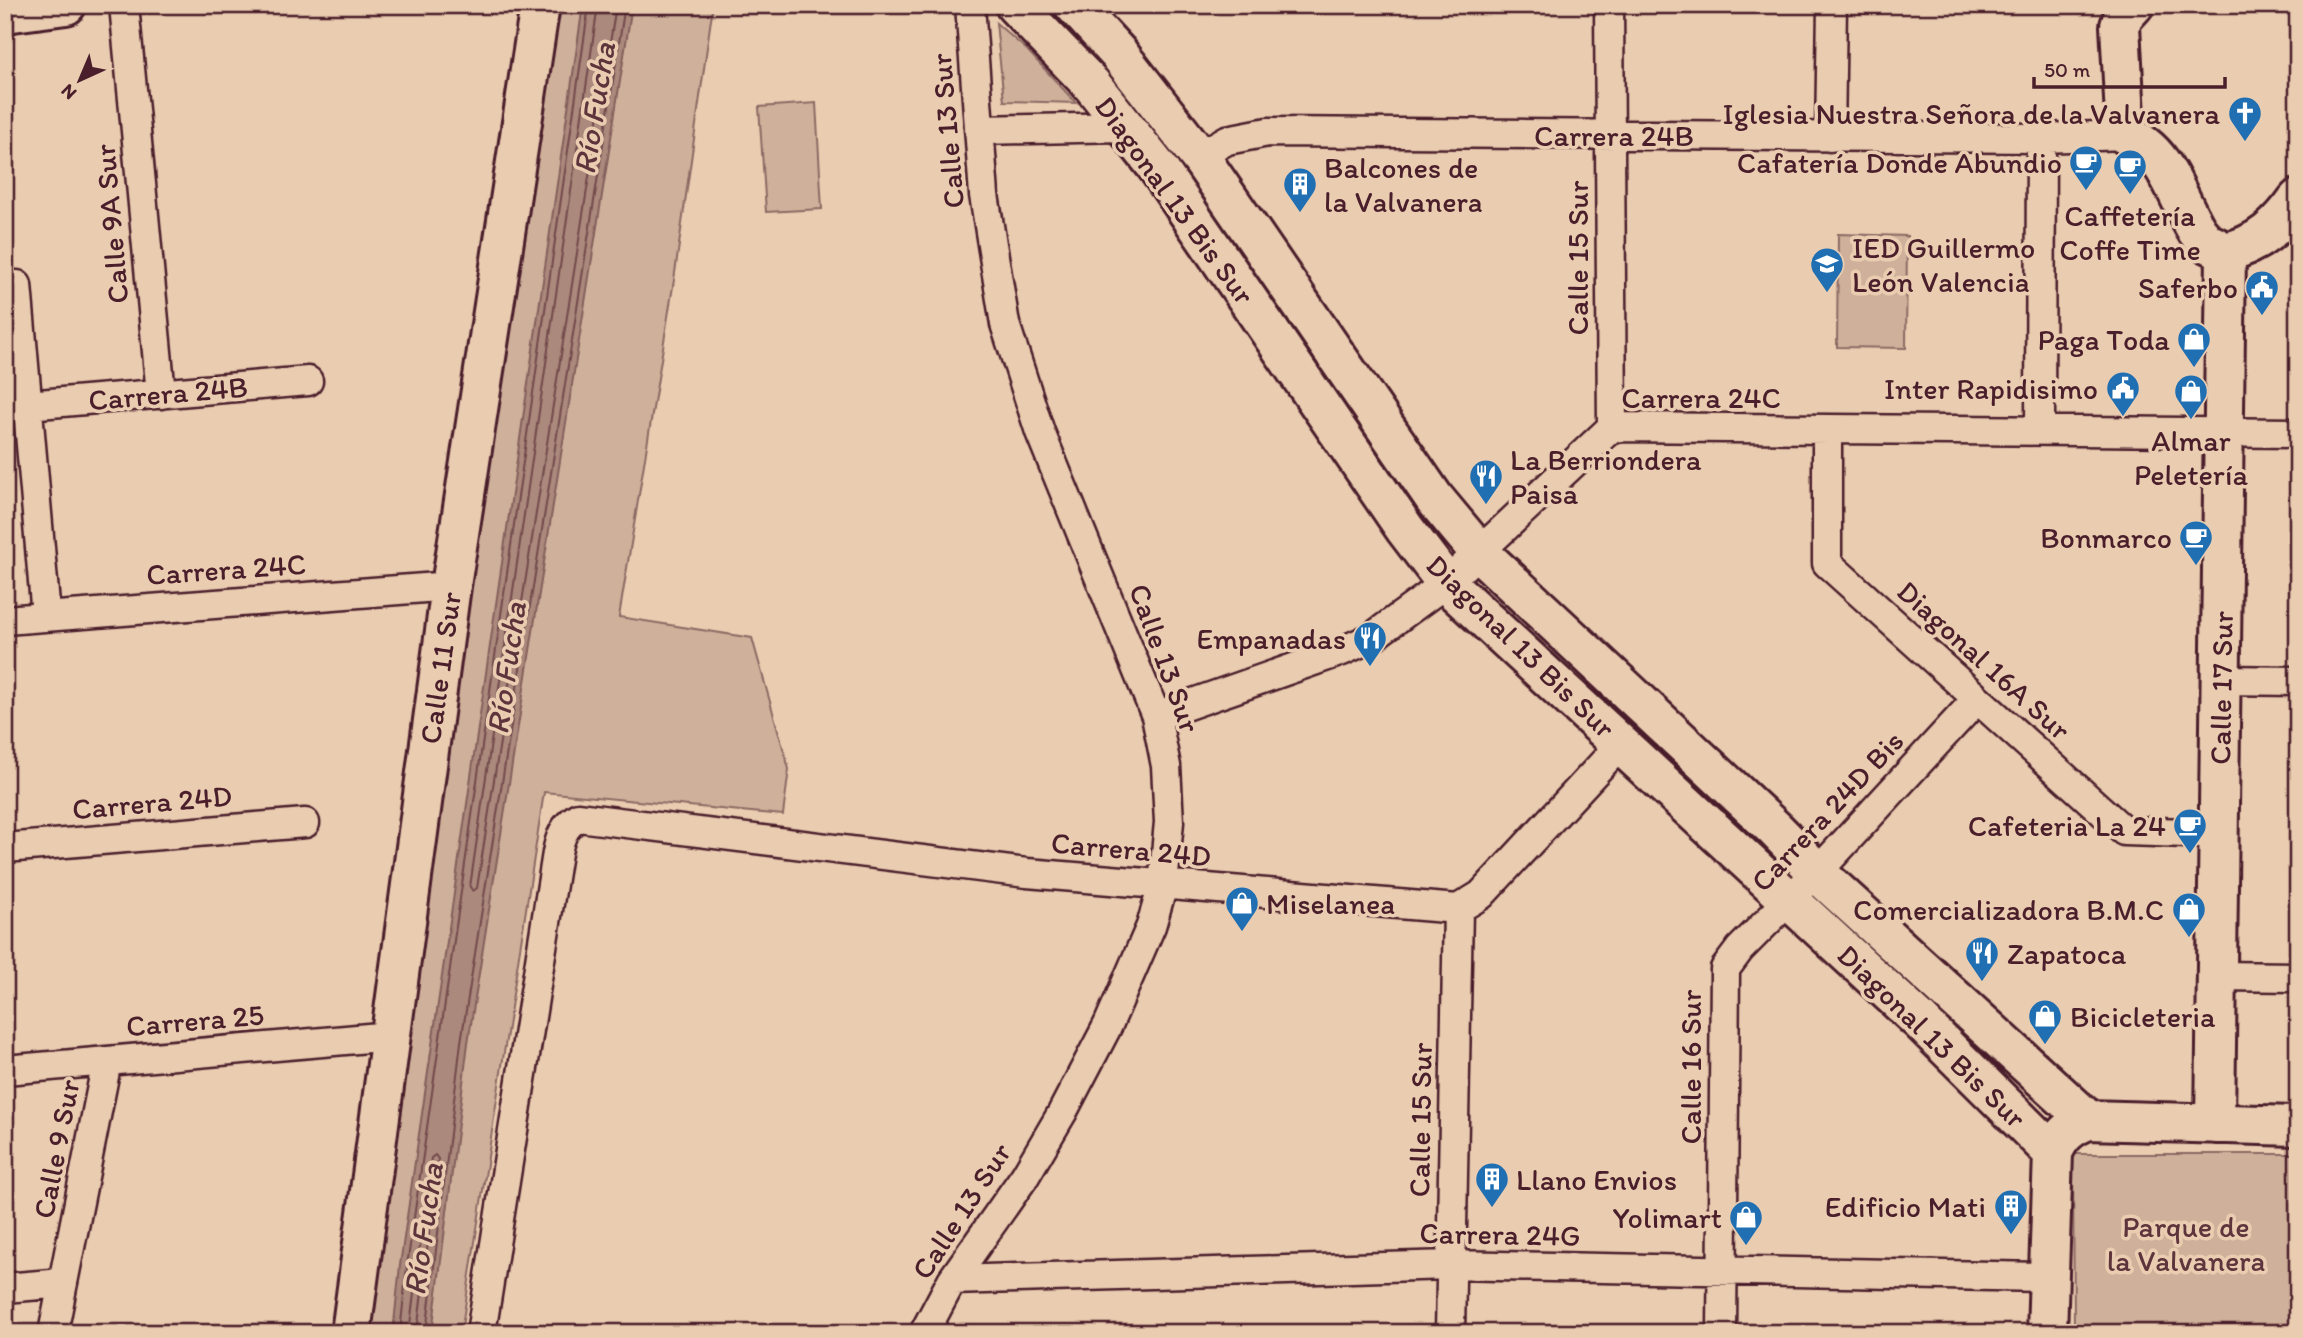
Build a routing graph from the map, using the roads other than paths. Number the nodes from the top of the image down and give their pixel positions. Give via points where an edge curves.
1 (66, 5) edge
2 (124, 5) edge
3 (540, 5) edge
4 (970, 5) edge
5 (1015, 5) edge
6 (1074, 5) edge
7 (1609, 5) edge
8 (1832, 5) edge
9 (2134, 5) edge
10 (5, 13) edge
11 (1125, 127) junction
12 (979, 130) junction
13 (1610, 135) junction
14 (2126, 135) junction
15 (1830, 137) junction
16 (2041, 138) junction
17 (1199, 156) junction
18 (2298, 199) edge
19 (2226, 252) junction
20 (11, 286) edge
21 (1332, 348) junction
22 (1298, 373) junction
23 (308, 381) dead end
24 (161, 394) junction
25 (27, 405) junction
26 (1612, 427) junction
27 (2040, 429) junction
28 (1827, 431) junction
29 (2225, 432) junction
30 (2298, 433) edge
31 (1479, 552) junction
32 (1446, 583) junction
33 (451, 586) junction
34 (46, 616) junction
35 (5, 620) edge
36 (2222, 680) junction
37 (2298, 681) edge
38 (1978, 699) junction
39 (1156, 716) junction
40 (1621, 744) junction
41 (305, 823) dead end
42 (2219, 834) junction
43 (5, 848) edge
44 (1817, 873) junction
45 (1163, 885) junction
46 (1788, 901) junction
47 (1458, 909) junction
48 (1724, 969) joint
49 (2217, 976) junction
50 (2298, 977) edge
51 (391, 1036) junction
52 (107, 1061) junction
53 (5, 1070) edge
54 (2088, 1120) junction
55 (2215, 1124) junction
56 (2298, 1126) edge
57 (2053, 1153) junction
58 (1450, 1265) junction
59 (1723, 1272) junction
60 (2048, 1278) junction
61 (952, 1280) junction
62 (63, 1283) junction
63 (5, 1288) edge
64 (53, 1333) edge
65 (351, 1333) edge
66 (481, 1333) edge
67 (923, 1333) edge
68 (1450, 1333) edge
69 (1722, 1333) edge
70 (2047, 1333) edge

1 - 10 street
2 - 24 street, Calle 9A Sur
3 - 33 street, Calle 11 Sur
4 - 12 street, Calle 13 Sur
5 - 11 street, Diagonal 13 Bis Sur
6 - 17 street, Diagonal 13 Bis Sur via 1125,61
7 - 13 street, Calle 15 Sur
8 - 15 street
9 - 14 street via 2120,26
11 - 12 street
11 - 22 street, Diagonal 13 Bis Sur
12 - 39 street, Calle 13 Sur via 995,273 1017,365
13 - 15 street, Carrera 24B
13 - 17 street, Carrera 24B via 1268,132 1227,141
13 - 26 street, Calle 15 Sur
14 - 16 street, Carrera 24B
14 - 19 street via 2157,155 2197,231 2206,242
15 - 16 street, Carrera 24B
16 - 27 street
17 - 21 street, Diagonal 13 Bis Sur
18 - 19 street via 2257,241
19 - 29 street, Calle 17 Sur
20 - 25 street
21 - 22 street
21 - 31 street, Diagonal 13 Bis Sur via 1434,498
22 - 32 street, Diagonal 13 Bis Sur
23 - 24 street, Carrera 24B
24 - 25 street, Carrera 24B
25 - 34 street
26 - 28 street, Carrera 24C
26 - 31 street, Carrera 24C
27 - 28 street, Carrera 24C
27 - 29 street, Carrera 24C
28 - 38 street, Diagonal 16A Sur via 1827,563
29 - 30 street, Carrera 24C
29 - 36 street, Calle 17 Sur
31 - 32 street, Carrera 24C
31 - 44 street, Diagonal 13 Bis Sur
32 - 39 street, Carrera 24C via 1371,638
32 - 40 street, Diagonal 13 Bis Sur
33 - 34 street, Carrera 24C
33 - 51 street, Calle 11 Sur
34 - 35 street, Carrera 24C
36 - 37 street
36 - 42 street, Calle 17 Sur
38 - 42 street, Diagonal 16A Sur via 2124,831
38 - 44 street, Carrera 24D Bis
39 - 45 street, Calle 13 Sur via 1166,766 1169,822
40 - 46 street, Diagonal 13 Bis Sur
40 - 47 street via 1481,895
41 - 43 street, Carrera 24D
42 - 49 street, Calle 17 Sur
44 - 46 street, Carrera 24D Bis
44 - 54 street, Diagonal 13 Bis Sur
45 - 47 street, Carrera 24D
45 - 61 street, Calle 13 Sur via 1132,975 1062,1114
45 - 66 street, Carrera 24D via 1027,873 589,816 569,822 557,853
46 - 48 street, Carrera 24D Bis
46 - 57 street, Diagonal 13 Bis Sur via 1918,1019
47 - 58 street, Calle 15 Sur
48 - 59 street, Calle 16 Sur
49 - 50 street
49 - 55 street, Calle 17 Sur
51 - 52 street, Carrera 25
51 - 65 street, Calle 11 Sur
52 - 53 street, Carrera 25
52 - 62 street, Calle 9 Sur
54 - 55 street
54 - 57 street via 2072,1126
55 - 56 street
57 - 60 street
58 - 59 street, Carrera 24G
58 - 61 street, Carrera 24G
58 - 68 street, Calle 15 Sur
59 - 60 street, Carrera 24G
59 - 69 street, Calle 16 Sur
60 - 70 street
61 - 67 street, Calle 13 Sur
62 - 63 street
62 - 64 street, Calle 9 Sur

